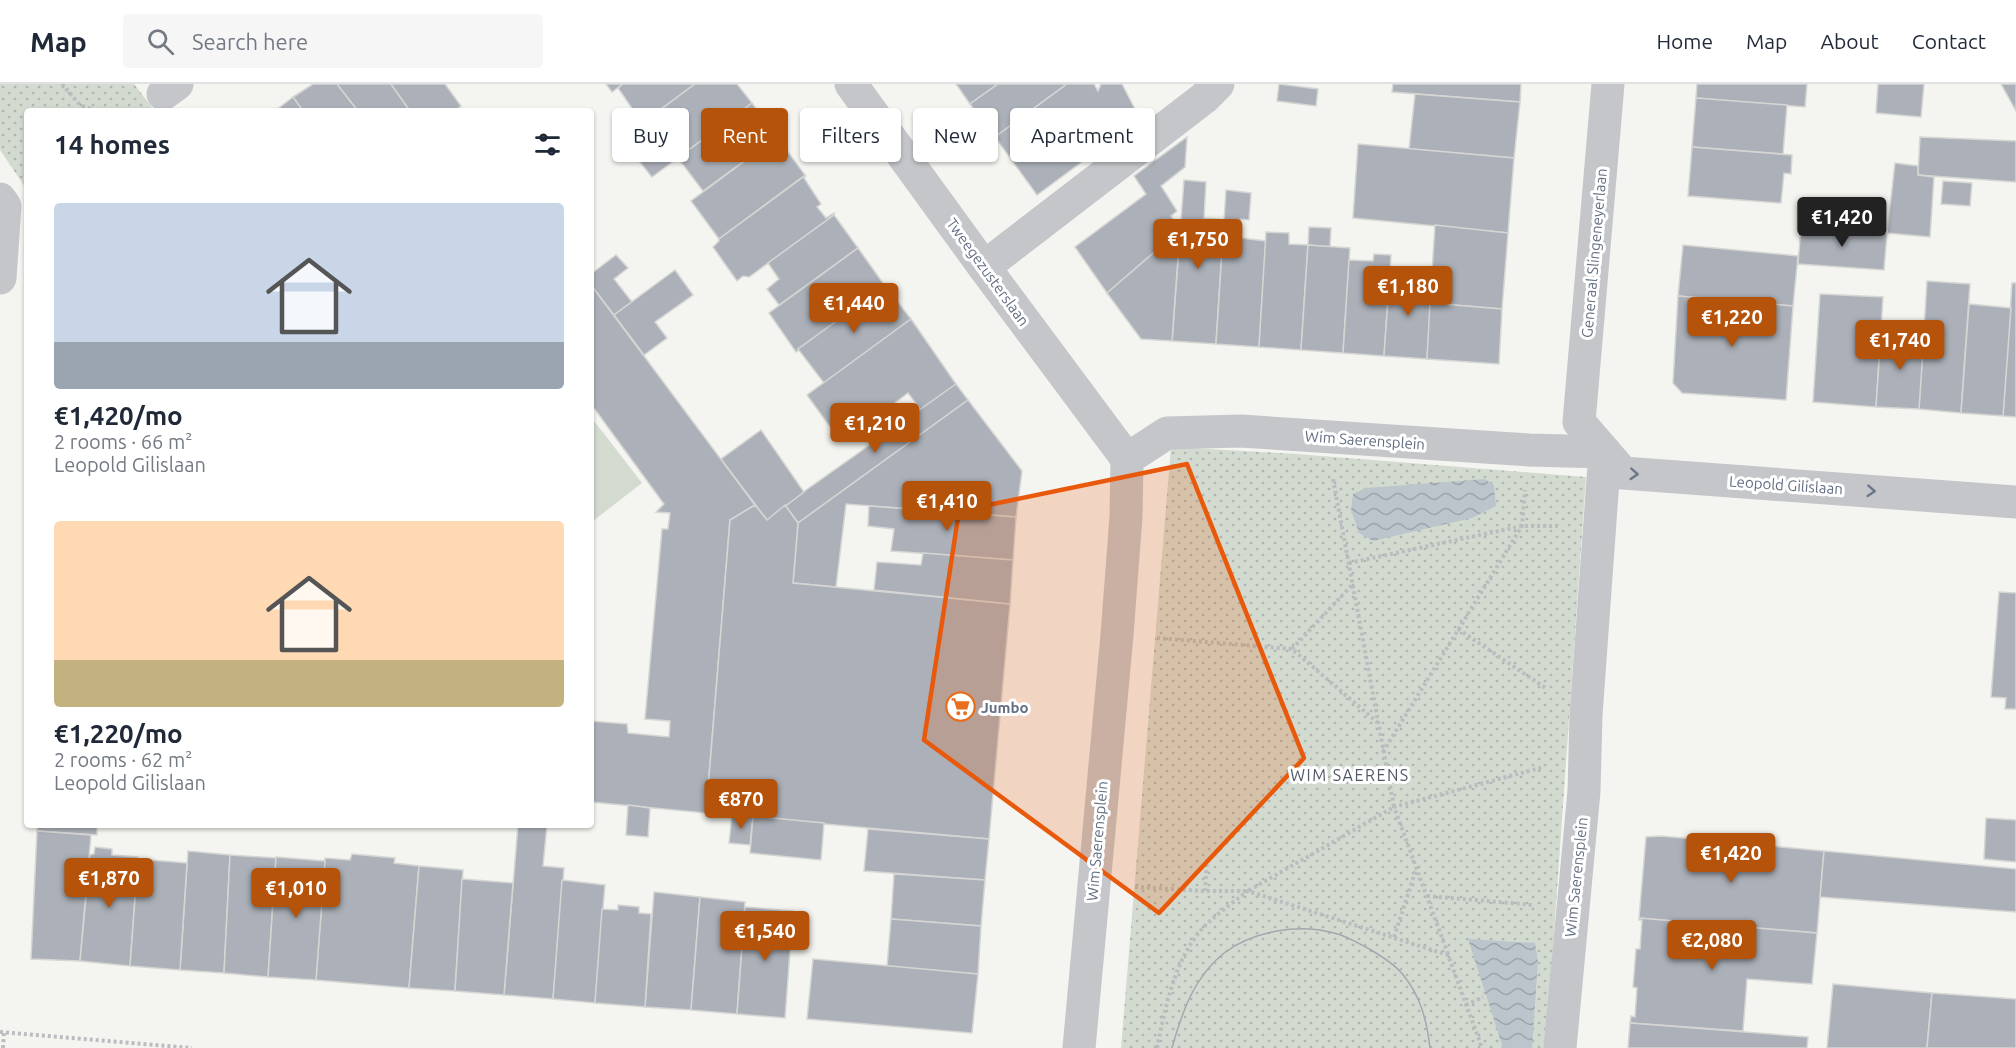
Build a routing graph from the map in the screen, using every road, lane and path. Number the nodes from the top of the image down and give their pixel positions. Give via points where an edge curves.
1 (62, 84) edge
2 (850, 84) edge
3 (1218, 84) edge
4 (1608, 84) edge
5 (80, 105) junction
6 (79, 108) edge
7 (88, 108) edge
8 (3, 202) edge
9 (984, 267) junction
10 (0, 278) edge
11 (1579, 422) joint
12 (1325, 437) junction
13 (1605, 452) junction
14 (1127, 459) junction
15 (2016, 502) edge
16 (1522, 525) junction
17 (1598, 527) junction
18 (1348, 563) junction
19 (1352, 585) junction
20 (1458, 629) junction
21 (1117, 635) junction
22 (1292, 649) junction
23 (1586, 716) junction
24 (1378, 723) junction
25 (1383, 752) junction
26 (1584, 757) junction
27 (1394, 807) junction
28 (1207, 860) dead end
29 (1416, 869) junction
30 (1092, 884) junction
31 (1205, 891) junction
32 (1248, 891) junction
33 (1427, 896) junction
34 (1572, 909) junction
35 (1394, 937) junction
36 (1448, 955) junction
37 (1483, 997) dead end
38 (1466, 1005) junction
39 (2, 1032) edge
40 (3, 1048) edge
41 (192, 1048) edge
42 (1079, 1048) edge
43 (1158, 1048) edge
44 (1482, 1048) edge
45 (1560, 1048) edge

1 - 5 path
2 - 9 street, Tweegezusterslaan
3 - 9 street
4 - 11 street, Generaal Slingeneyerlaan
5 - 6 path
5 - 7 path
8 - 10 street
9 - 14 street, Tweegezusterslaan
11 - 13 street, Leopold Gilislaan
12 - 13 street, Wim Saerensplein
12 - 14 street, Wim Saerensplein via 1241,431 1167,433
12 - 18 path
13 -> 15 street, Leopold Gilislaan via 1623,473
13 - 17 street, Wim Saerensplein
14 - 21 street, Wim Saerensplein
16 - 17 path
16 - 18 path
16 - 20 path
17 - 23 street, Wim Saerensplein
18 - 19 path
19 - 22 path
19 - 24 path
20 - 23 path
20 - 25 path
21 - 22 path
21 - 30 street, Wim Saerensplein
22 - 24 path
23 - 26 street, Wim Saerensplein
24 - 25 path
25 - 27 path
26 - 27 path
26 - 34 street, Wim Saerensplein
27 - 29 path
27 - 32 path
28 - 31 path
29 - 33 path
29 - 35 path
30 - 31 path
30 - 42 street, Wim Saerensplein
31 - 32 path
32 - 35 path
32 - 43 path via 1210,921 1187,949 1165,1011
33 - 34 path
33 - 36 path
34 - 45 street, Wim Saerensplein
35 - 36 path
36 - 38 path
37 - 38 path
38 - 44 path
39 - 40 path
39 - 41 path

